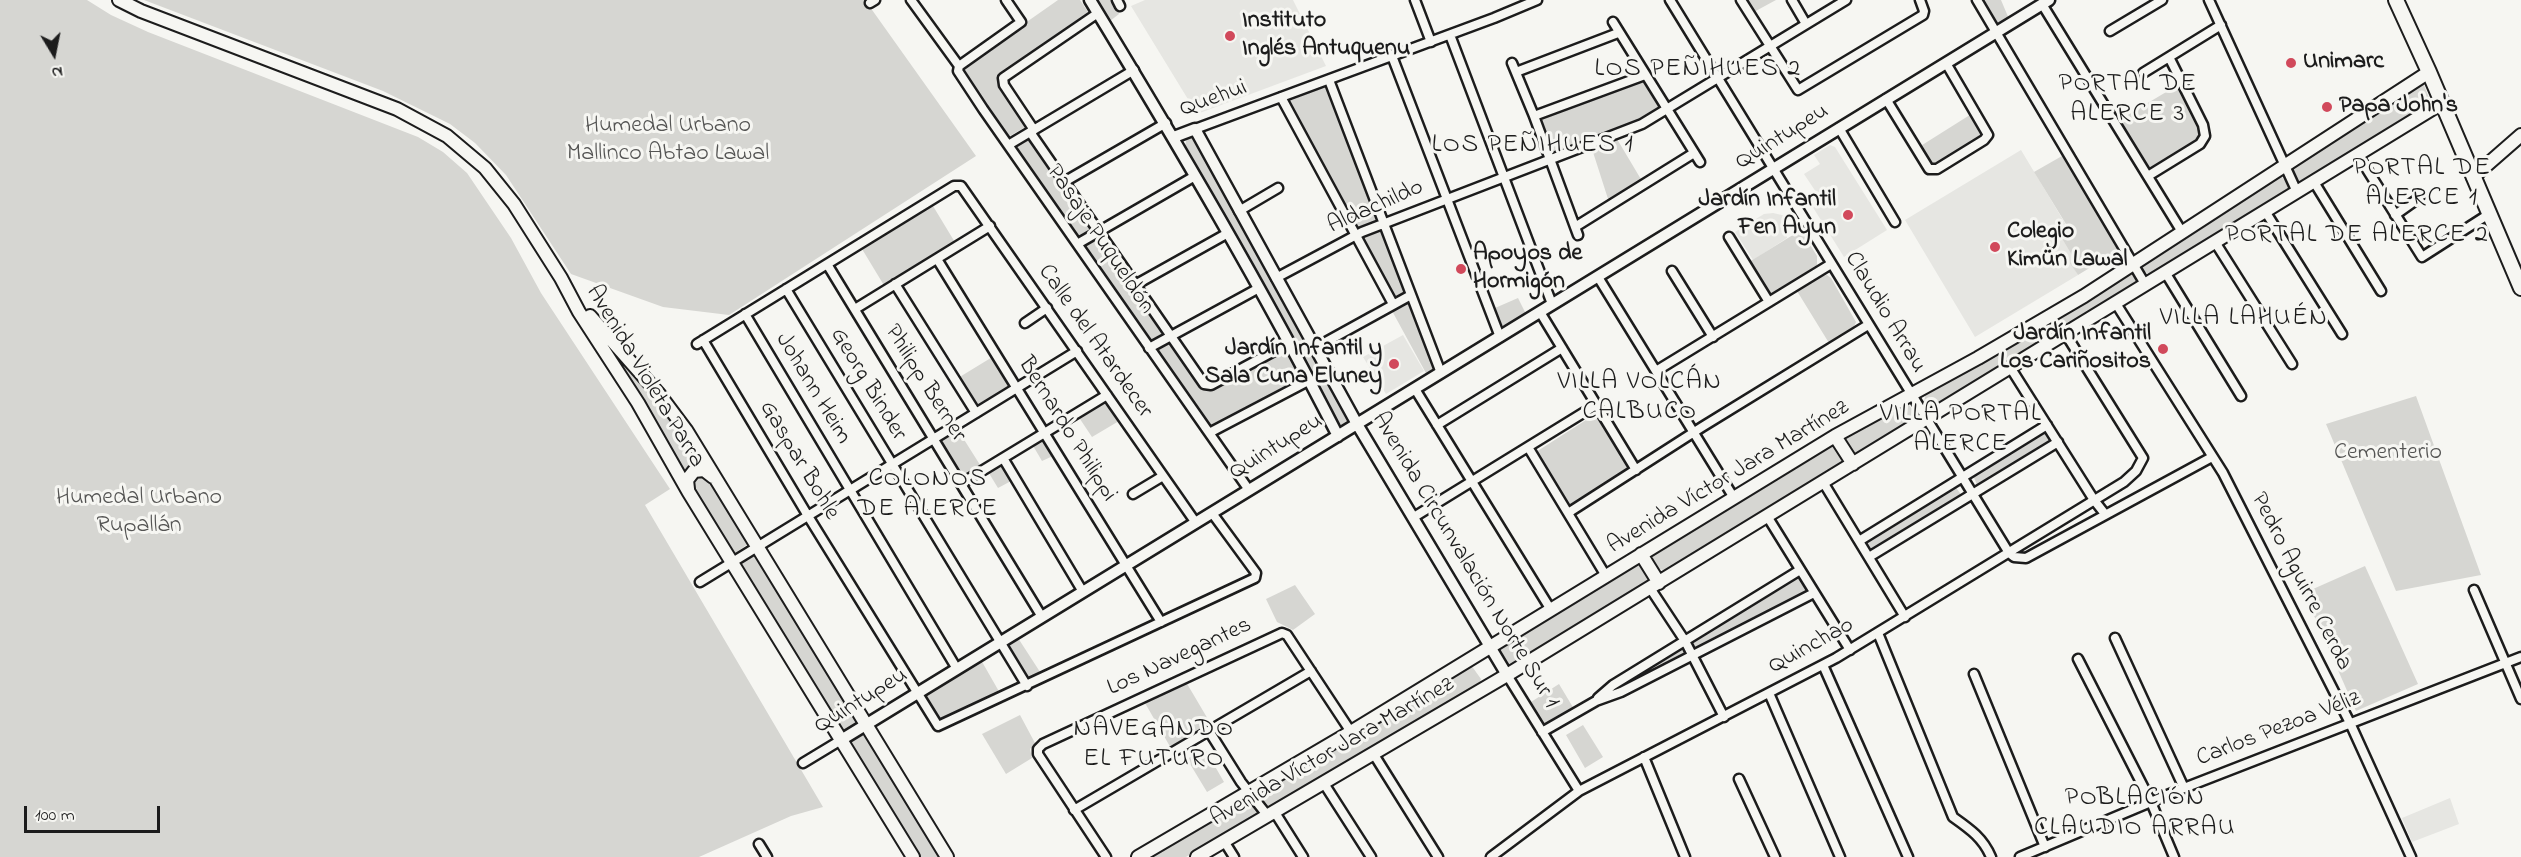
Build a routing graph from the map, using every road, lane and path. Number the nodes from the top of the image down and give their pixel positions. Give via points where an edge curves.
1 (119, 0) edge
2 (911, 0) edge
3 (1006, 0) edge
4 (1090, 0) edge
5 (1415, 0) edge
6 (1537, 0) edge
7 (1670, 0) edge
8 (1742, 0) edge
9 (1792, 0) edge
10 (1846, 0) edge
11 (1920, 0) edge
12 (1977, 0) edge
13 (2162, 0) edge
14 (2209, 0) edge
15 (2396, 0) edge
16 (2046, 2) edge
17 (1098, 13) junction
18 (1613, 22) dead end
19 (1806, 24) junction
20 (2221, 26) junction
21 (2110, 31) dead end
22 (1618, 33) junction
23 (1996, 33) junction
24 (1450, 35) junction
25 (1431, 42) junction
26 (1770, 46) junction
27 (1392, 56) junction
28 (2169, 57) junction
29 (1946, 63) junction
30 (959, 66) junction
31 (1134, 70) junction
32 (2429, 72) junction
33 (2143, 73) dead end
34 (1645, 75) junction
35 (1718, 78) junction
36 (1329, 80) junction
37 (1281, 97) junction
38 (1886, 99) junction
39 (2442, 103) junction
40 (1666, 110) junction
41 (1534, 116) junction
42 (1166, 123) junction
43 (1839, 128) junction
44 (1195, 129) junction
45 (1032, 131) junction
46 (2521, 135) edge
47 (1174, 137) junction
48 (1010, 144) junction
49 (1694, 153) junction
50 (2358, 155) junction
51 (1550, 159) junction
52 (1700, 162) dead end
53 (2284, 165) junction
54 (1773, 169) junction
55 (1196, 176) junction
56 (2148, 176) junction
57 (1504, 177) junction
58 (2473, 177) junction
59 (1064, 182) junction
60 (2314, 182) junction
61 (1278, 188) dead end
62 (2297, 192) junction
63 (1447, 198) junction
64 (2419, 198) dead end
65 (1239, 211) junction
66 (2265, 211) junction
67 (2395, 214) junction
68 (2489, 214) junction
69 (1895, 222) dead end
70 (1384, 224) junction
71 (990, 226) junction
72 (1098, 231) junction
73 (2182, 232) junction
74 (1228, 233) junction
75 (1356, 235) junction
76 (1729, 237) dead end
77 (2215, 242) junction
78 (1078, 243) junction
79 (937, 259) junction
80 (827, 264) junction
81 (1831, 264) junction
82 (2133, 264) junction
83 (1672, 270) dead end
84 (2165, 272) junction
85 (1598, 276) junction
86 (1276, 278) junction
87 (895, 284) junction
88 (2145, 284) junction
89 (1135, 285) junction
90 (567, 288) junction
91 (1259, 288) junction
92 (2521, 288) edge
93 (786, 289) junction
94 (2381, 291) dead end
95 (1411, 295) junction
96 (1769, 302) junction
97 (2115, 302) junction
98 (1394, 304) junction
99 (1552, 304) junction
100 (1047, 308) junction
101 (855, 309) junction
102 (1540, 312) junction
103 (745, 314) junction
104 (1024, 323) dead end
105 (1868, 325) junction
106 (2065, 333) junction
107 (2342, 334) dead end
108 (1171, 336) junction
109 (1713, 336) junction
110 (1500, 337) junction
111 (1289, 343) junction
112 (1149, 348) junction
113 (1315, 348) junction
114 (1562, 348) junction
115 (1077, 351) junction
116 (2292, 364) dead end
117 (2010, 367) junction
118 (1656, 371) junction
119 (1441, 373) junction
120 (1310, 380) junction
121 (1017, 388) junction
122 (1415, 388) junction
123 (1107, 395) junction
124 (1911, 395) junction
125 (2241, 396) dead end
126 (1596, 405) junction
127 (976, 413) junction
128 (1926, 418) junction
129 (1357, 424) junction
130 (1437, 425) junction
131 (2047, 425) junction
132 (1211, 432) junction
133 (1045, 433) junction
134 (1694, 433) junction
135 (1338, 436) junction
136 (1835, 436) junction
137 (935, 438) junction
138 (2058, 442) junction
139 (1528, 447) junction
140 (2212, 457) junction
141 (1003, 458) junction
142 (1853, 464) junction
143 (892, 465) junction
144 (1636, 470) junction
145 (1163, 476) junction
146 (714, 477) junction
147 (1962, 477) junction
148 (1472, 482) junction
149 (1823, 482) junction
150 (962, 483) junction
151 (1250, 490) junction
152 (688, 491) junction
153 (849, 491) junction
154 (1133, 494) dead end
155 (1973, 494) junction
156 (1734, 498) junction
157 (2094, 500) junction
158 (1212, 513) junction
159 (1568, 513) junction
160 (2105, 514) junction
161 (808, 516) junction
162 (1767, 516) junction
163 (1414, 517) junction
164 (1196, 523) junction
165 (1859, 541) junction
166 (757, 548) junction
167 (2009, 553) junction
168 (1641, 554) junction
169 (1869, 557) junction
170 (732, 562) junction
171 (1127, 565) junction
172 (1800, 570) junction
173 (1606, 576) junction
174 (700, 582) dead end
175 (1654, 585) junction
176 (2474, 590) dead end
177 (1083, 592) junction
178 (1814, 593) junction
179 (1551, 610) junction
180 (1042, 617) junction
181 (1905, 617) junction
182 (1161, 622) junction
183 (1878, 633) junction
184 (2115, 638) dead end
185 (1684, 641) junction
186 (1001, 643) junction
187 (1490, 646) junction
188 (1850, 650) junction
189 (1692, 654) junction
190 (2521, 657) edge
191 (2078, 659) dead end
192 (2506, 663) junction
193 (1823, 665) junction
194 (957, 669) junction
195 (1311, 671) junction
196 (1974, 674) dead end
197 (1507, 675) junction
198 (1027, 686) junction
199 (917, 693) junction
200 (1769, 693) junction
201 (2521, 699) edge
202 (1596, 701) junction
203 (1724, 717) junction
204 (2350, 723) junction
205 (866, 725) junction
206 (1209, 731) junction
207 (1351, 732) junction
208 (1542, 732) junction
209 (841, 740) junction
210 (1373, 753) junction
211 (1644, 757) junction
212 (803, 763) dead end
213 (1739, 779) dead end
214 (1323, 782) junction
215 (2184, 788) junction
216 (1579, 791) junction
217 (1250, 792) junction
218 (2151, 802) junction
219 (1074, 810) junction
220 (1270, 813) junction
221 (1224, 841) junction
222 (759, 844) dead end
223 (2045, 847) junction
224 (767, 857) edge
225 (913, 857) edge
226 (947, 857) edge
227 (1106, 857) edge
228 (1138, 857) edge
229 (1197, 857) edge
230 (1234, 857) edge
231 (1303, 857) edge
232 (1371, 857) edge
233 (1438, 857) edge
234 (1491, 857) edge
235 (1685, 857) edge
236 (1775, 857) edge
237 (1840, 857) edge
238 (1908, 857) edge
239 (1992, 857) edge
240 (2020, 857) edge
241 (2174, 857) edge
242 (2411, 857) edge

1 - 90 main road via 397,110 447,136 475,158 505,191
2 - 30 street, Pasaje Puqueldón
3 - 30 street via 1021,22
4 - 17 street, Avenida Circunvalación Norte Sur 1
5 - 25 street
6 - 24 street, Quehui
7 - 35 street, Claudio Arrau
8 - 26 street
9 - 19 street
10 - 19 street, Aldachildo
11 - 26 street via 1923,15 1800,90
12 - 23 street
13 - 21 street
14 - 20 street
15 - 32 main road
16 - 23 street, Quintupeu
16 - 56 street
17 - 31 street, Avenida Circunvalación Norte Sur 1
17 - 45 street, Pasaje Puqueldón via 1005,76 1003,80
18 - 22 street
19 - 26 street, Aldachildo
20 - 28 street
20 - 53 street
22 - 34 street
22 - 41 street via 1514,68
23 - 29 street, Quintupeu
23 - 82 street
24 - 25 street, Quehui
24 - 57 street
25 - 27 street, Quehui
26 - 35 street, Aldachildo
27 - 36 street, Quehui
27 - 63 street
28 - 33 street
28 - 56 street via 2205,136 2200,144
29 - 38 street, Quintupeu
29 - 38 street via 1988,135 1937,169 1929,169
30 - 48 street, Pasaje Puqueldón via 958,71
31 - 42 street, Avenida Circunvalación Norte Sur 1
31 - 45 street
32 - 39 main road
32 - 53 main road, Avenida Víctor Jara Martínez
34 - 40 street
34 - 41 street
35 - 40 street, Aldachildo
35 - 54 street, Claudio Arrau
36 - 37 street, Quehui
36 - 70 street
37 - 44 street, Quehui
37 - 75 street
38 - 43 street, Quintupeu
39 - 50 main road, Avenida Víctor Jara Martínez
39 - 58 main road
40 - 49 street
40 - 51 street, Aldachildo via 1642,124
41 - 51 street
42 - 47 street, Avenida Circunvalación Norte Sur 1
42 - 59 street
43 - 54 street, Quintupeu
43 - 69 street
44 - 47 street, Quehui
44 - 65 street, Avenida Circunvalación Norte Sur 1
45 - 48 street
45 - 59 street, Pasaje Puqueldón
46 - 58 main road
47 - 55 street, Avenida Circunvalación Norte Sur 1
48 - 78 street, Pasaje Puqueldón
49 - 51 street via 1577,231
49 - 52 street
50 - 60 main road, Avenida Víctor Jara Martínez
50 - 67 street
51 - 57 street, Aldachildo
53 - 62 street
53 - 73 main road, Avenida Víctor Jara Martínez
54 - 81 street, Claudio Arrau
54 - 85 street, Quintupeu
55 - 72 street
55 - 74 street, Avenida Circunvalación Norte Sur 1
56 - 73 street
57 - 63 street, Aldachildo
57 - 99 street
58 - 68 main road
59 - 72 street, Pasaje Puqueldón
60 - 62 main road, Avenida Víctor Jara Martínez
60 - 94 street
61 - 65 street
62 - 66 main road, Avenida Víctor Jara Martínez
63 - 70 street, Aldachildo
63 - 110 street
64 - 67 street
65 - 86 street, Avenida Circunvalación Norte Sur 1
66 - 77 main road, Avenida Víctor Jara Martínez
66 - 107 street
67 - 68 street via 2422,257
68 - 92 main road
70 - 75 street, Aldachildo
70 - 95 street
71 - 79 street
71 - 80 street, Calle del Atardecer via 963,187 954,186
71 - 100 street, Calle del Atardecer
72 - 78 street
72 - 89 street, Pasaje Puqueldón
73 - 82 main road, Avenida Víctor Jara Martínez
74 - 89 street
74 - 91 street, Avenida Circunvalación Norte Sur 1
75 - 86 street, Aldachildo
75 - 98 street
76 - 96 street
77 - 84 main road, Avenida Víctor Jara Martínez
77 - 116 street
78 - 112 street, Pasaje Puqueldón
79 - 87 street
79 - 121 street, Bernardo Philippi
80 - 93 street
80 - 101 street, Philipp Berner
81 - 96 street
81 - 105 street, Claudio Arrau
82 - 88 street
82 - 124 main road, Avenida Víctor Jara Martínez
83 - 109 street
84 - 88 main road, Avenida Víctor Jara Martínez
84 - 125 street
85 - 99 street, Quintupeu
85 - 118 street
86 - 113 street, Avenida Circunvalación Norte Sur 1
87 - 101 street
87 - 127 street
88 - 97 main road, Avenida Víctor Jara Martínez
89 - 108 street, Pasaje Puqueldón
90 - 146 main road, Avenida Violeta Parra via 678,417
90 - 152 main road, Avenida Violeta Parra
91 - 108 street
91 - 111 street, Avenida Circunvalación Norte Sur 1
93 - 103 street
93 - 143 street, Georg Binder
95 - 98 street
95 - 119 street
96 - 109 street
97 - 106 main road, Avenida Víctor Jara Martínez
97 - 140 street, Pedro Aguirre Cerda
98 - 113 street
99 - 102 street, Quintupeu
100 - 104 street
100 - 115 street, Calle del Atardecer
101 - 137 street, Philipp Berner
102 - 110 street, Quintupeu
102 - 114 street
103 - 153 street, Johann Heim
103 - 161 street, Gaspar Bohle via 700,342
105 - 124 street, Claudio Arrau
105 - 134 street
106 - 117 main road, Avenida Víctor Jara Martínez
106 - 157 street, Quinchao via 2142,458 2124,482
108 - 111 street, Pasaje Puqueldón via 1207,386
108 - 112 street
109 - 118 street
110 - 119 street, Quintupeu
111 - 120 street, Avenida Circunvalación Norte Sur 1
112 - 132 street, Pasaje Puqueldón via 1207,432
113 - 129 street, Avenida Circunvalación Norte Sur 1
114 - 126 street
114 - 130 street
115 - 121 street
115 - 123 street, Calle del Atardecer
117 - 128 main road, Avenida Víctor Jara Martínez
117 - 131 street
118 - 134 street
119 - 122 street, Quintupeu
120 - 132 street
120 - 135 street, Avenida Circunvalación Norte Sur 1
121 - 127 street
121 - 133 street, Bernardo Philippi
122 - 129 street, Quintupeu
122 - 130 street
123 - 133 street
123 - 145 street, Calle del Atardecer
124 - 128 street, Claudio Arrau
124 - 136 main road, Avenida Víctor Jara Martínez
126 - 139 street
126 - 144 street
127 - 137 street
128 - 142 main road, Avenida Víctor Jara Martínez
128 - 147 street, Claudio Arrau
129 - 135 street, Quintupeu
129 - 163 street, Avenida Circunvalación Norte Sur 1
130 - 148 street
131 - 138 street
131 - 147 street
132 - 151 street, Pasaje Puqueldón
133 - 141 street
133 - 171 street, Bernardo Philippi
134 - 144 street
134 - 156 street
135 - 151 street, Quintupeu
136 - 142 main road
136 - 156 main road, Avenida Víctor Jara Martínez
137 - 143 street
137 - 150 street, Philipp Berner
138 - 155 street
138 - 157 street
139 - 148 street
139 - 159 street
140 - 160 street
140 - 204 street, Pedro Aguirre Cerda
141 - 150 street
141 - 177 street
142 - 149 main road, Avenida Víctor Jara Martínez
143 - 153 street
143 - 186 street, Georg Binder
144 - 159 street
145 - 154 street
145 - 164 street, Calle del Atardecer
146 - 152 main road via 704,470 694,471 687,480
146 - 166 main road, Avenida Violeta Parra
147 - 155 street, Claudio Arrau
147 - 165 street
148 - 163 street
148 - 179 street
149 - 162 main road, Avenida Víctor Jara Martínez
149 - 165 street
150 - 180 street, Philipp Berner
151 - 158 street, Quintupeu
152 - 170 main road, Avenida Violeta Parra
153 - 161 street
153 - 194 street, Johann Heim
155 - 167 street, Claudio Arrau
155 - 169 street
156 - 168 main road, Avenida Víctor Jara Martínez
157 - 160 street
157 - 167 street, Quinchao
158 - 164 street, Quintupeu
158 - 182 street via 1256,575
159 - 173 street
160 - 167 street via 2026,558
161 - 166 street
161 - 199 street, Gaspar Bohle
162 - 172 street
162 - 175 main road, Avenida Víctor Jara Martínez
163 - 187 street, Avenida Circunvalación Norte Sur 1
164 - 171 street, Quintupeu
165 - 169 street
166 - 170 street
166 - 205 main road, Avenida Violeta Parra
167 - 181 street, Quinchao
168 - 173 main road, Avenida Víctor Jara Martínez
168 - 175 main road
169 - 181 street
170 - 174 street
170 - 209 main road, Avenida Violeta Parra
171 - 177 street, Quintupeu
171 - 182 street, Bernardo Philippi
172 - 178 street
172 - 185 street
173 - 179 main road, Avenida Víctor Jara Martínez
175 - 185 street
175 - 197 main road, Avenida Víctor Jara Martínez
176 - 192 street
177 - 180 street, Quintupeu
178 - 188 street
178 - 189 street
179 - 187 main road, Avenida Víctor Jara Martínez
180 - 186 street, Quintupeu
181 - 183 street, Quinchao
182 - 198 street
183 - 188 street, Quinchao
183 - 239 street via 1953,817 1974,831
184 - 215 street
185 - 189 street
185 - 202 street via 1613,685
186 - 194 street, Quintupeu
186 - 198 street, Georg Binder
187 - 197 street, Avenida Circunvalación Norte Sur 1
187 - 207 main road, Avenida Víctor Jara Martínez
188 - 193 street, Quinchao
189 - 202 street
189 - 203 street
190 - 192 street, Carlos Pezoa Véliz
191 - 218 street
192 - 201 street
192 - 204 street, Carlos Pezoa Véliz
193 - 200 street, Quinchao
193 - 238 street
194 - 199 street, Quintupeu
195 - 206 street
195 - 207 street, Los Navegantes
195 - 219 street, Los Navegantes via 1287,635 1278,633 1043,744 1038,754
196 - 223 street
197 - 208 street, Avenida Circunvalación Norte Sur 1
197 - 210 main road, Avenida Víctor Jara Martínez
198 - 199 street, Gaspar Bohle via 938,726
199 - 205 street, Quintupeu
200 - 203 street, Quinchao
200 - 237 street
202 - 208 street
203 - 211 street, Quinchao
204 - 215 street, Carlos Pezoa Véliz
204 - 242 street, Pedro Aguirre Cerda
205 - 209 street, Quintupeu
205 - 226 main road, Avenida Violeta Parra
206 - 217 street
206 - 219 street
207 - 217 main road, Avenida Víctor Jara Martínez
208 - 216 street, Avenida Circunvalación Norte Sur 1
209 - 212 street, Quintupeu
209 - 225 main road, Avenida Violeta Parra
210 - 214 main road, Avenida Víctor Jara Martínez
210 - 233 street
211 - 216 street, Quinchao
211 - 235 street
213 - 236 street
214 - 220 main road, Avenida Víctor Jara Martínez
214 - 232 street
215 - 218 street, Carlos Pezoa Véliz
216 - 234 street, Quinchao
217 - 220 street
217 - 228 main road, Avenida Víctor Jara Martínez
218 - 223 street, Carlos Pezoa Véliz
218 - 241 street
219 - 227 street, Los Navegantes
220 - 221 main road, Avenida Víctor Jara Martínez
220 - 231 street
221 - 229 main road, Avenida Víctor Jara Martínez
221 - 230 street
222 - 224 street
223 - 240 street, Carlos Pezoa Véliz

